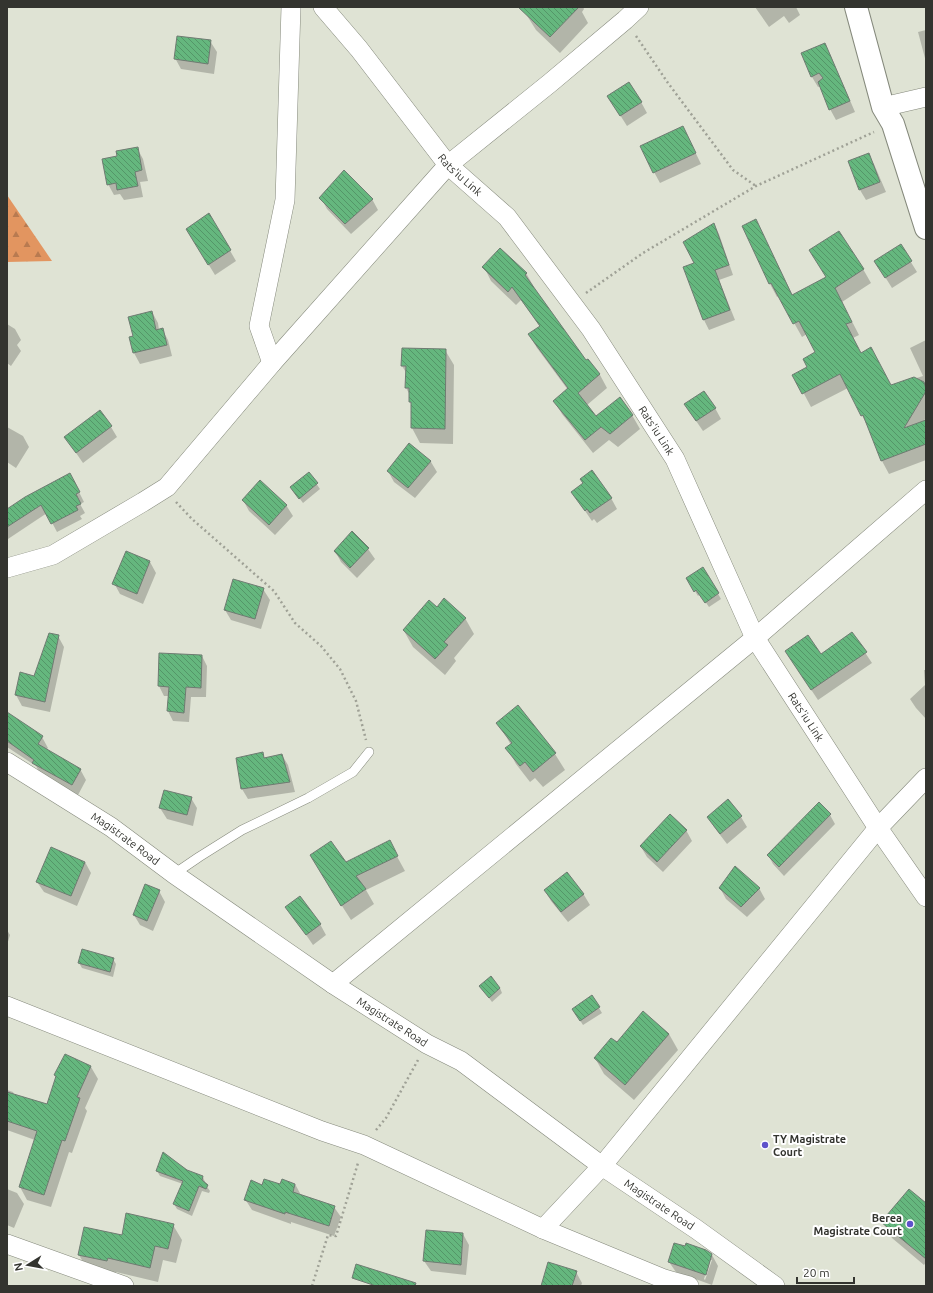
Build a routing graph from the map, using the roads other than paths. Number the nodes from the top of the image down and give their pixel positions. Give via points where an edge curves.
1 (291, 7) edge
2 (323, 7) edge
3 (639, 7) edge
4 (856, 7) edge
5 (926, 97) edge
6 (888, 115) junction
7 (448, 165) junction
8 (926, 228) edge
9 (272, 363) junction
10 (926, 490) edge
11 (7, 568) edge
12 (755, 638) junction
13 (369, 752) road end
14 (7, 762) edge
15 (926, 778) edge
16 (878, 828) junction
17 (174, 874) junction
18 (926, 897) edge
19 (333, 984) junction
20 (7, 1006) edge
21 (602, 1166) junction
22 (543, 1229) junction
23 (7, 1244) edge
24 (93, 1280) edge
25 (124, 1286) edge
26 (689, 1286) edge
27 (775, 1286) edge

1 - 9 street via 285,200 259,326
2 - 7 street, Rats'iu Link via 359,49
3 - 7 street
4 - 6 main road
5 - 6 street
6 - 8 main road
7 - 9 street
7 - 12 street, Rats'iu Link via 508,217 591,329 676,459
9 - 11 street via 167,487 53,555
10 - 12 street
12 - 16 street, Rats'iu Link
12 - 19 street
13 - 17 lane via 353,772 308,798 242,830
14 - 17 street, Magistrate Road via 111,827
15 - 16 street
16 - 18 street, Rats'iu Link
16 - 21 street
17 - 19 street, Magistrate Road
19 - 21 street, Magistrate Road via 427,1044 461,1061
20 - 22 street via 322,1131 364,1145
21 - 22 street
21 - 27 street, Magistrate Road
22 - 26 street via 664,1279
23 - 24 street
24 - 25 street

